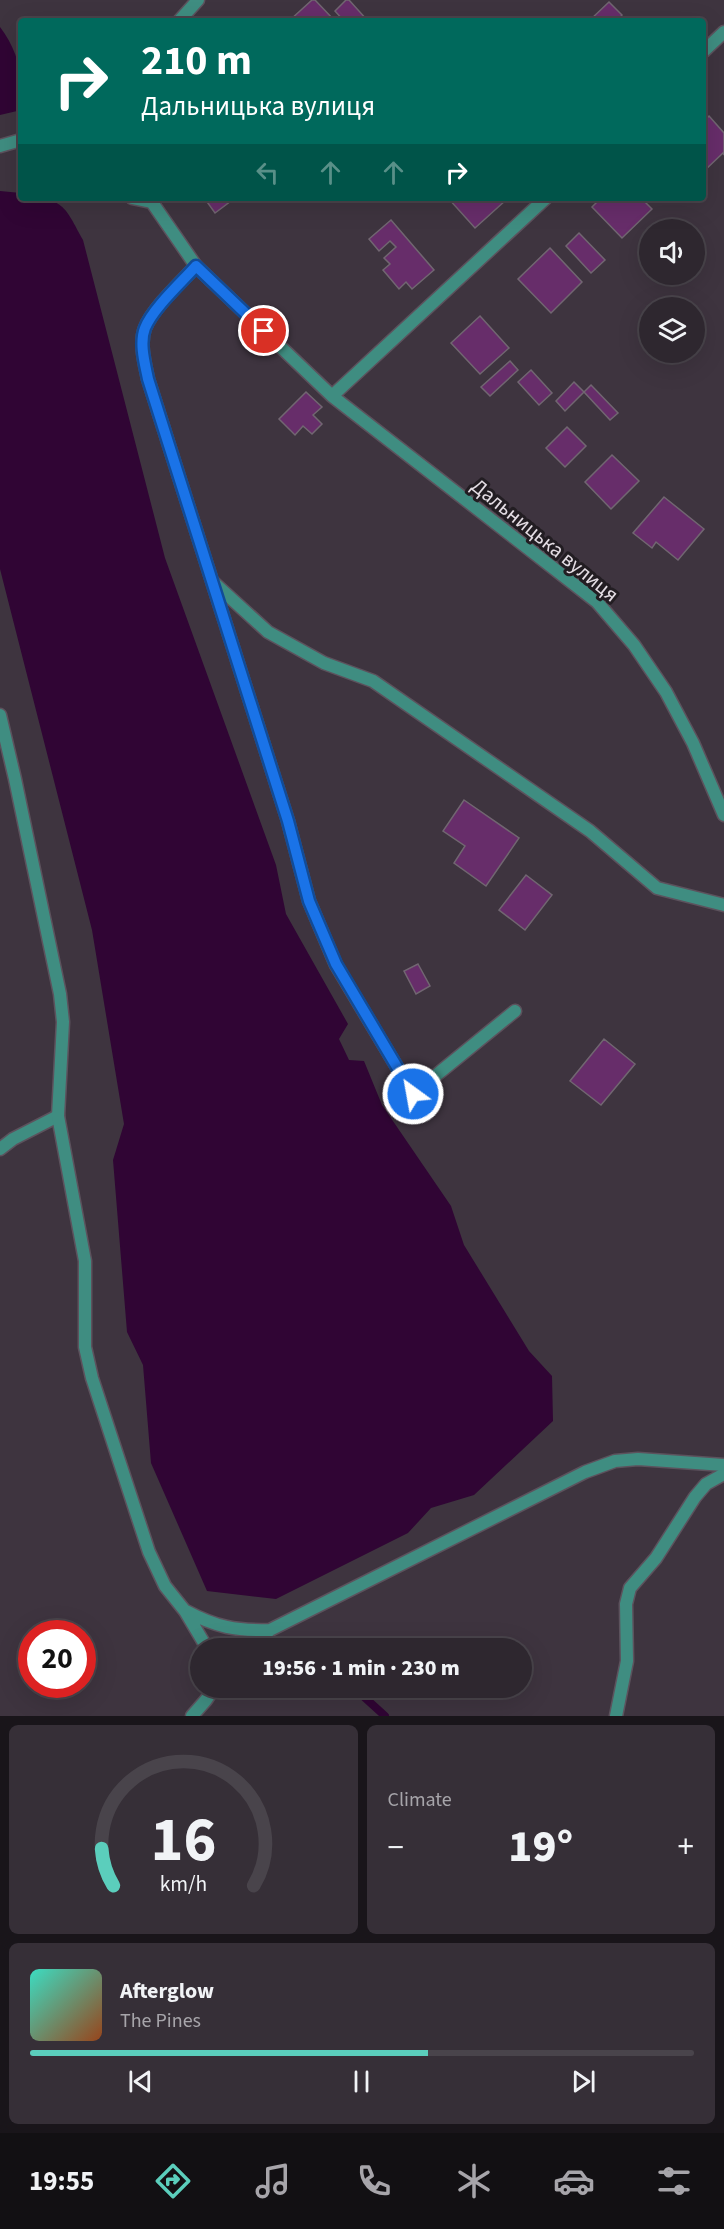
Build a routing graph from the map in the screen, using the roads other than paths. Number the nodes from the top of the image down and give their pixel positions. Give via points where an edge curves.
1 (198, 0) edge
2 (182, 18) edge
3 (724, 32) edge
4 (706, 49) edge
5 (18, 143) edge
6 (0, 146) edge
7 (151, 201) edge
8 (543, 201) edge
9 (196, 266) junction
10 (332, 396) junction
11 (211, 580) junction
12 (0, 715) edge
13 (724, 815) edge
14 (724, 905) edge
15 (515, 1011) dead end
16 (58, 1116) junction
17 (0, 1149) edge
18 (724, 1465) edge
19 (724, 1474) edge
20 (185, 1611) junction
21 (270, 1630) junction
22 (201, 1638) edge
23 (262, 1638) edge
24 (208, 1698) edge
25 (192, 1716) edge
26 (616, 1716) edge

1 - 2 street
3 - 4 street
5 - 6 street
7 - 9 street, Дальницька вулиця
8 - 10 street
9 - 10 street, Дальницька вулиця
9 - 11 street via 144,328 143,352
10 - 13 street, Дальницька вулиця via 597,602 634,645 666,692
11 - 14 street via 268,632 324,663 373,681 590,831 657,888
11 - 15 street via 288,821 309,901 336,964 413,1094
12 - 16 street via 60,994 63,1022
16 - 17 street
16 - 20 street via 85,1261 85,1347 92,1378 149,1552 165,1586
18 - 21 street via 615,1461 585,1472
19 - 26 street via 706,1484 695,1497 656,1558 630,1588 627,1661
20 - 21 street via 228,1629
20 - 22 street
21 - 23 street
24 - 25 street

